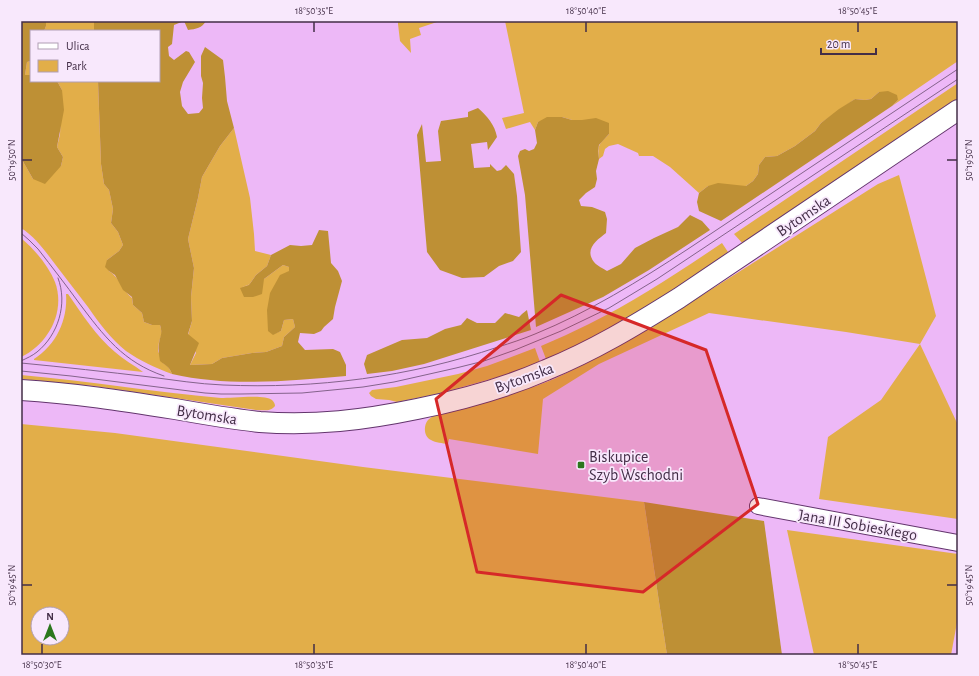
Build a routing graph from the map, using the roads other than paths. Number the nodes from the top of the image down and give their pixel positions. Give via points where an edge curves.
1 (958, 110) edge
2 (21, 390) edge
3 (758, 506) dead end
4 (958, 543) edge

1 - 2 street, Bytomska via 647,319 546,370 478,394 388,415 319,423 282,423 233,419 83,396
3 - 4 street, Jana III Sobieskiego

